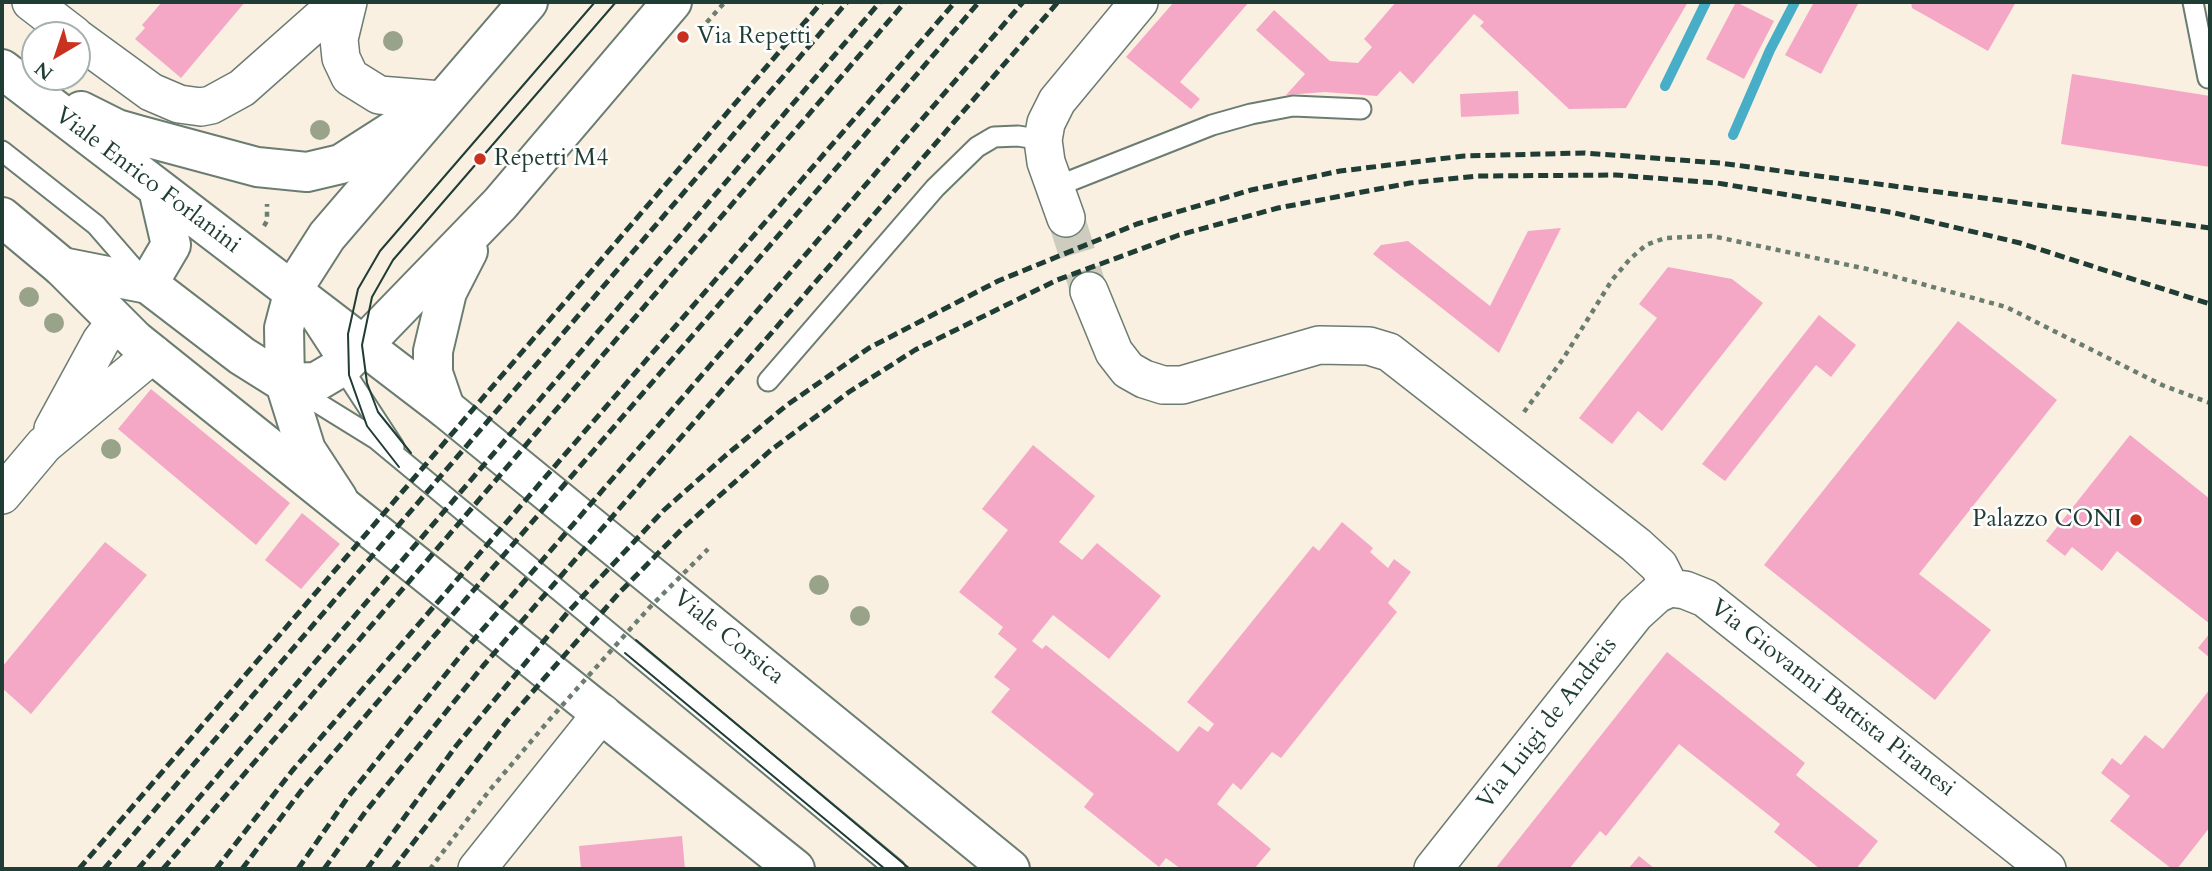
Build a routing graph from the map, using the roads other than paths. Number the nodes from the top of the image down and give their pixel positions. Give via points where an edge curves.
1 (31, 2) edge
2 (338, 2) edge
3 (348, 2) edge
4 (528, 2) edge
5 (672, 2) edge
6 (1139, 2) edge
7 (2193, 2) edge
8 (56, 21) edge
9 (91, 48) edge
10 (2, 62) edge
11 (2, 69) edge
12 (2208, 78) dead end
13 (441, 100) junction
14 (1362, 109) dead end
15 (1043, 140) junction
16 (2, 151) edge
17 (158, 189) junction
18 (1060, 203) joint
19 (500, 204) junction
20 (2, 217) edge
21 (62, 267) junction
22 (148, 284) junction
23 (1089, 291) tunnel mouth
24 (293, 292) junction
25 (115, 323) junction
26 (153, 354) junction
27 (352, 356) junction
28 (768, 381) dead end
29 (285, 383) junction
30 (445, 408) junction
31 (44, 445) junction
32 (401, 460) junction
33 (2, 495) edge
34 (348, 509) junction
35 (1670, 588) junction
36 (602, 713) junction
37 (477, 869) edge
38 (795, 869) edge
39 (895, 869) edge
40 (1010, 869) edge
41 (1433, 869) edge
42 (2047, 869) edge

1 - 8 street
2 - 9 street via 242,88 201,107 151,92
3 - 13 street via 339,39 350,77 379,95
4 - 13 main road
5 - 19 main road
6 - 15 street via 1057,101
7 - 12 lane
10 - 13 main road via 117,129 271,170 307,172 341,164
11 - 17 main road, Viale Enrico Forlanini
13 - 24 main road via 312,256
14 - 18 lane via 1293,106 1212,125
15 - 18 street
15 - 28 lane via 994,137 977,146
16 - 22 lane via 96,225
17 - 22 main road via 171,244
17 - 24 main road, Viale Enrico Forlanini
19 - 27 main road
19 - 30 main road via 459,265 440,316 432,361
20 - 21 main road
21 - 22 main road
21 - 25 main road
22 - 25 main road
22 - 29 main road
23 - 35 street via 1114,352 1128,370 1163,385 1182,385 1319,345 1346,344 1389,352 1636,545 1659,566
24 - 27 main road, Viale Enrico Forlanini
24 - 29 main road via 282,340
25 - 26 main road
25 - 31 street
26 - 31 street
26 - 34 main road
27 - 29 main road via 316,382
27 - 30 main road, Viale Enrico Forlanini
27 - 32 lane, Viale Enrico Forlanini
29 - 32 lane via 376,439
29 - 34 main road via 306,450
30 - 40 main road, Viale Corsica
31 - 33 street
32 - 39 lane
34 - 36 main road
35 - 41 street, Via Luigi de Andreis via 1635,614
35 - 42 street, Via Giovanni Battista Piranesi via 1705,598
36 - 37 street
36 - 38 main road

